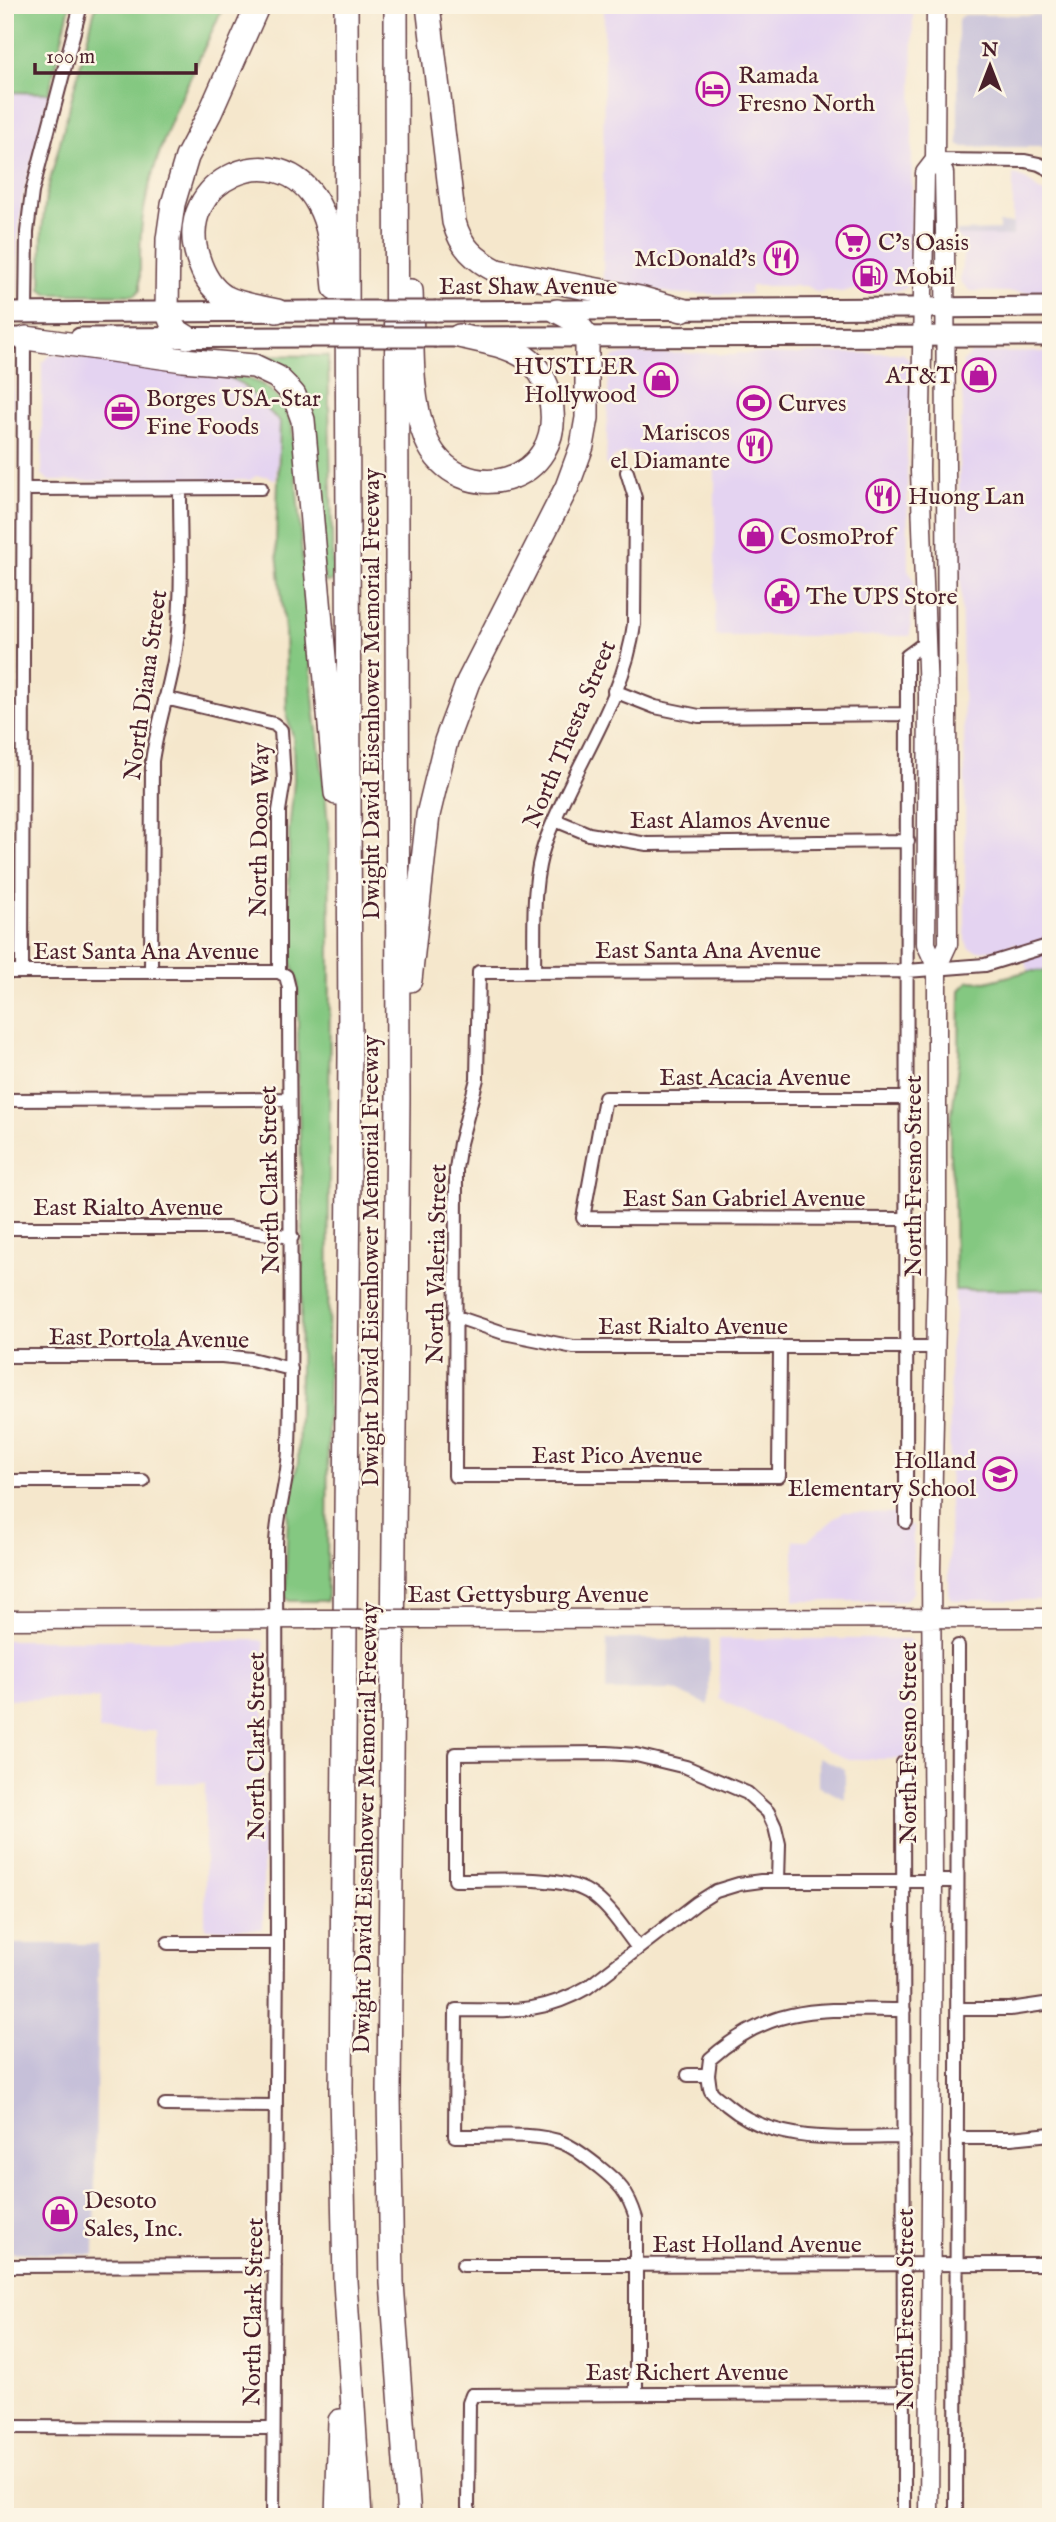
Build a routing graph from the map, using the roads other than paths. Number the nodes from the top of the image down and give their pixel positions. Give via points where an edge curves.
1 (82, 5) edge
2 (257, 5) edge
3 (346, 5) edge
4 (397, 5) edge
5 (428, 5) edge
6 (936, 5) edge
7 (935, 160) junction
8 (1051, 170) edge
9 (946, 307) junction
10 (1051, 307) edge
11 (923, 308) junction
12 (682, 310) junction
13 (277, 311) junction
14 (557, 311) junction
15 (167, 312) junction
16 (5, 313) edge
17 (26, 313) junction
18 (5, 325) edge
19 (1051, 335) edge
20 (460, 336) junction
21 (587, 336) junction
22 (923, 336) junction
23 (946, 336) junction
24 (187, 337) junction
25 (18, 338) edge
26 (627, 472) dead end
27 (261, 488) dead end
28 (24, 489) junction
29 (180, 489) junction
30 (923, 559) junction
31 (946, 629) junction
32 (350, 634) junction
33 (926, 642) junction
34 (614, 691) junction
35 (165, 698) junction
36 (907, 714) junction
37 (555, 820) junction
38 (908, 841) junction
39 (1051, 945) edge
40 (937, 968) junction
41 (151, 971) junction
42 (534, 971) junction
43 (906, 971) junction
44 (5, 972) edge
45 (22, 972) junction
46 (479, 972) joint
47 (283, 974) junction
48 (350, 1055) junction
49 (397, 1098) junction
50 (905, 1098) junction
51 (289, 1099) junction
52 (5, 1100) edge
53 (583, 1218) joint
54 (905, 1219) junction
55 (5, 1228) edge
56 (292, 1237) junction
57 (454, 1316) junction
58 (906, 1347) junction
59 (780, 1348) junction
60 (936, 1348) junction
61 (5, 1356) edge
62 (290, 1369) junction
63 (455, 1476) joint
64 (5, 1481) edge
65 (143, 1481) dead end
66 (906, 1522) dead end
67 (931, 1618) junction
68 (1051, 1618) edge
69 (277, 1619) junction
70 (5, 1620) edge
71 (958, 1647) dead end
72 (903, 1763) dead end
73 (778, 1881) junction
74 (904, 1881) junction
75 (933, 1881) junction
76 (957, 1881) junction
77 (168, 1943) dead end
78 (277, 1943) junction
79 (638, 1948) junction
80 (1051, 2003) edge
81 (957, 2009) junction
82 (904, 2010) junction
83 (688, 2075) dead end
84 (708, 2075) junction
85 (165, 2105) dead end
86 (276, 2106) junction
87 (1051, 2134) edge
88 (904, 2137) junction
89 (956, 2138) junction
90 (956, 2264) junction
91 (1051, 2264) edge
92 (275, 2265) junction
93 (463, 2265) dead end
94 (636, 2265) junction
95 (930, 2265) junction
96 (5, 2266) edge
97 (903, 2266) junction
98 (345, 2281) junction
99 (636, 2393) junction
100 (904, 2393) junction
101 (5, 2427) edge
102 (273, 2428) junction
103 (404, 2470) junction
104 (273, 2517) edge
105 (337, 2517) edge
106 (360, 2517) edge
107 (409, 2517) edge
108 (416, 2517) edge
109 (471, 2517) edge
110 (904, 2517) edge
111 (929, 2517) edge
112 (956, 2517) edge

1 - 17 street via 33,192 27,232
2 - 15 highway via 191,148 176,192 168,239
3 - 32 highway, Dwight David Eisenhower Memorial Freeway
4 - 20 highway via 414,369 422,425 435,455 462,476 496,481 519,474 541,456 551,438 553,415 547,385 521,355
4 - 49 highway, Dwight David Eisenhower Memorial Freeway
5 - 12 highway via 454,222 467,250 504,273
6 - 7 main road, North Fresno Street
7 - 8 street via 1025,161
7 - 9 main road, North Fresno Street via 944,173
7 - 11 main road, North Fresno Street via 925,173
9 - 10 main road, East Shaw Avenue
9 - 11 main road, East Shaw Avenue
9 - 23 main road, North Fresno Street
11 - 12 main road, East Shaw Avenue
11 - 22 main road, North Fresno Street
12 - 14 main road, East Shaw Avenue
13 - 14 main road, East Shaw Avenue, bridge
13 - 15 main road, East Shaw Avenue
13 - 32 highway via 225,297 209,283 196,254 196,220 204,200 221,181 250,169 276,171 297,180 314,198 327,225 338,325
14 - 21 highway via 574,320
15 - 17 main road, East Shaw Avenue
15 - 24 highway via 174,329
15 - 25 main road via 38,325
16 - 17 main road, East Shaw Avenue
17 - 18 main road via 20,324
19 - 23 main road, East Shaw Avenue
20 - 21 main road, East Shaw Avenue
20 - 24 main road, East Shaw Avenue, bridge
21 - 22 main road, East Shaw Avenue
21 - 49 highway via 586,418 578,459 468,682 440,762 425,837
22 - 23 main road, East Shaw Avenue
22 - 30 main road, North Fresno Street
23 - 31 main road, North Fresno Street
24 - 25 main road, East Shaw Avenue
25 - 28 street
25 - 48 highway via 254,366 277,377 294,395 306,445 333,750
26 - 34 street, North Thesta Street via 635,498 634,624
27 - 29 street
28 - 29 street
28 - 45 street
29 - 35 street, North Diana Street via 179,617
30 - 31 main road via 932,565 936,615
30 - 33 main road, North Fresno Street
31 - 40 main road, North Fresno Street via 948,944
32 - 48 highway, Dwight David Eisenhower Memorial Freeway
33 - 36 street via 907,656
33 - 40 main road, North Fresno Street via 926,944
34 - 36 street via 655,708 699,716
34 - 37 street, North Thesta Street
35 - 41 street, North Diana Street via 152,761
35 - 47 street, North Doon Way via 274,724 281,730 285,780 279,811
36 - 38 street
37 - 38 street, East Alamos Avenue via 589,834 647,844
37 - 42 street, North Thesta Street via 538,870
38 - 43 street
39 - 40 street, East Santa Ana Avenue via 985,965
40 - 43 street, East Santa Ana Avenue
40 - 60 main road, North Fresno Street
41 - 45 street, East Santa Ana Avenue
41 - 47 street, East Santa Ana Avenue
42 - 43 street, East Santa Ana Avenue
42 - 46 street, East Santa Ana Avenue
43 - 50 street
44 - 45 street, East Santa Ana Avenue
46 - 57 street, North Valeria Street via 477,1079 456,1169
47 - 51 street, North Clark Street via 289,988
48 - 98 highway, Dwight David Eisenhower Memorial Freeway via 341,2078
49 - 103 highway, Dwight David Eisenhower Memorial Freeway via 389,2093 393,2283
50 - 53 street, East Acacia Avenue via 605,1098
50 - 54 street
51 - 52 street
51 - 56 street, North Clark Street
53 - 54 street, East San Gabriel Avenue
54 - 58 street
55 - 56 street, East Rialto Avenue via 227,1228
56 - 62 street, North Clark Street
57 - 59 street, East Rialto Avenue via 504,1333 574,1347
57 - 63 street, North Valeria Street
58 - 59 street, East Rialto Avenue
58 - 60 street, East Rialto Avenue
58 - 66 street
59 - 63 street, East Pico Avenue via 779,1476
60 - 67 main road, North Fresno Street
61 - 62 street, East Portola Avenue via 222,1356
62 - 69 street, North Clark Street via 289,1454 276,1530
64 - 65 street
67 - 68 main road, East Gettysburg Avenue
67 - 69 main road, East Gettysburg Avenue, bridge
67 - 75 main road, North Fresno Street
69 - 70 main road, East Gettysburg Avenue
69 - 78 street, North Clark Street
71 - 76 street, North Fresno Street
72 - 74 street, North Fresno Street
73 - 74 street
73 - 79 street via 716,1891
73 - 79 street via 779,1843 768,1812 747,1794 686,1767 607,1753 456,1754 455,1880 568,1884 605,1905
74 - 75 street
74 - 82 street, North Fresno Street
75 - 76 street
75 - 95 main road, North Fresno Street
76 - 81 street, North Fresno Street
77 - 78 street
78 - 86 street, North Clark Street
79 - 94 street via 588,1987 551,2005 456,2010 455,2136 539,2137 579,2152 618,2182 630,2198 636,2218
80 - 81 street
81 - 89 street, North Fresno Street
82 - 84 street via 791,2013 730,2040 710,2059
82 - 88 street, North Fresno Street
83 - 84 street
84 - 88 street via 712,2091 759,2126 824,2137
85 - 86 street
86 - 92 street, North Clark Street
87 - 89 street
88 - 97 street, North Fresno Street
89 - 90 street, North Fresno Street
90 - 91 street, East Holland Avenue
90 - 95 street, East Holland Avenue
90 - 112 street, North Fresno Street
92 - 96 street
92 - 102 street, North Clark Street
93 - 94 street, East Holland Avenue
94 - 97 street, East Holland Avenue
94 - 99 street
95 - 97 street, East Holland Avenue
95 - 111 main road, North Fresno Street
97 - 100 street, North Fresno Street
98 - 105 highway
98 - 106 highway, Dwight David Eisenhower Memorial Freeway
99 - 100 street, East Richert Avenue
99 - 109 street, East Richert Avenue via 472,2396
100 - 110 street, North Fresno Street
101 - 102 street
102 - 104 street, North Clark Street
103 - 107 highway, Dwight David Eisenhower Memorial Freeway
103 - 108 highway

